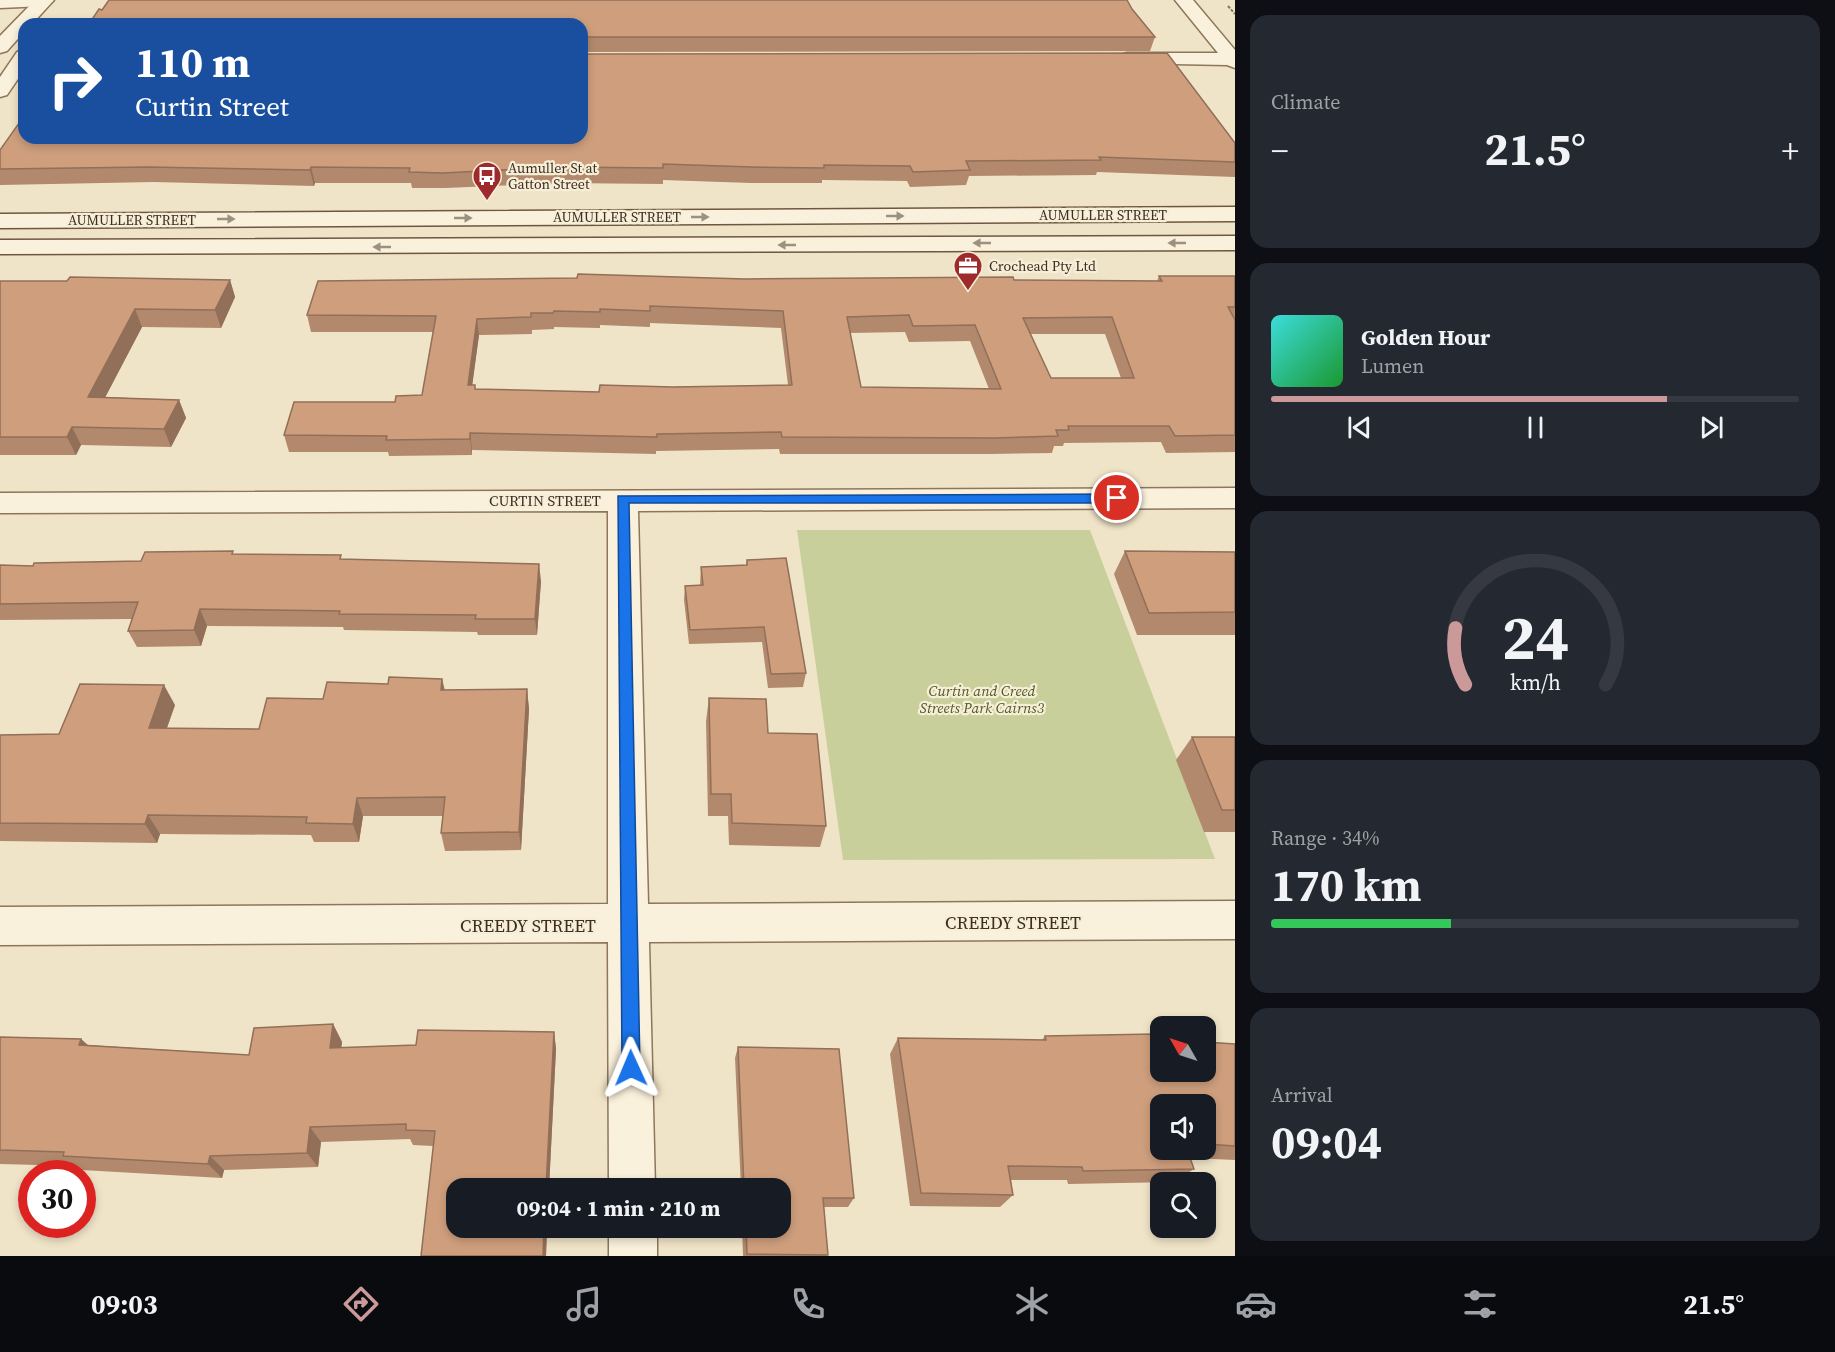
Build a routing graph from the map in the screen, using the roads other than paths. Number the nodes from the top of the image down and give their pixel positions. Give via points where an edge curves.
1 (1184, 0) edge
2 (65, 1) edge
3 (0, 3) edge
4 (48, 6) edge
5 (34, 18) edge
6 (18, 32) edge
7 (0, 47) edge
8 (1114, 59) edge
9 (1234, 60) edge
10 (1185, 214) junction
11 (1235, 214) edge
12 (407, 218) junction
13 (0, 220) edge
14 (1235, 221) edge
15 (1235, 243) edge
16 (576, 246) junction
17 (0, 247) edge
18 (1235, 498) edge
19 (623, 499) junction
20 (0, 503) edge
21 (1235, 920) edge
22 (629, 925) junction
23 (0, 926) edge
24 (632, 1178) edge
25 (633, 1238) edge
26 (633, 1256) edge

1 - 9 street
2 - 4 street
3 - 4 street
4 - 5 street
6 - 7 street
8 - 9 street
10 - 11 street, AUMULLER STREET
12 -> 10 street, AUMULLER STREET
10 - 14 street
13 -> 12 street, AUMULLER STREET
12 - 16 street via 407,229 419,235 507,237
15 -> 16 street, AUMULLER STREET
16 -> 17 street, AUMULLER STREET
18 - 19 street, CURTIN STREET
19 - 20 street, CURTIN STREET
19 - 22 street
21 - 22 street, CREEDY STREET
22 - 23 street, CREEDY STREET
22 - 24 street
25 - 26 street

